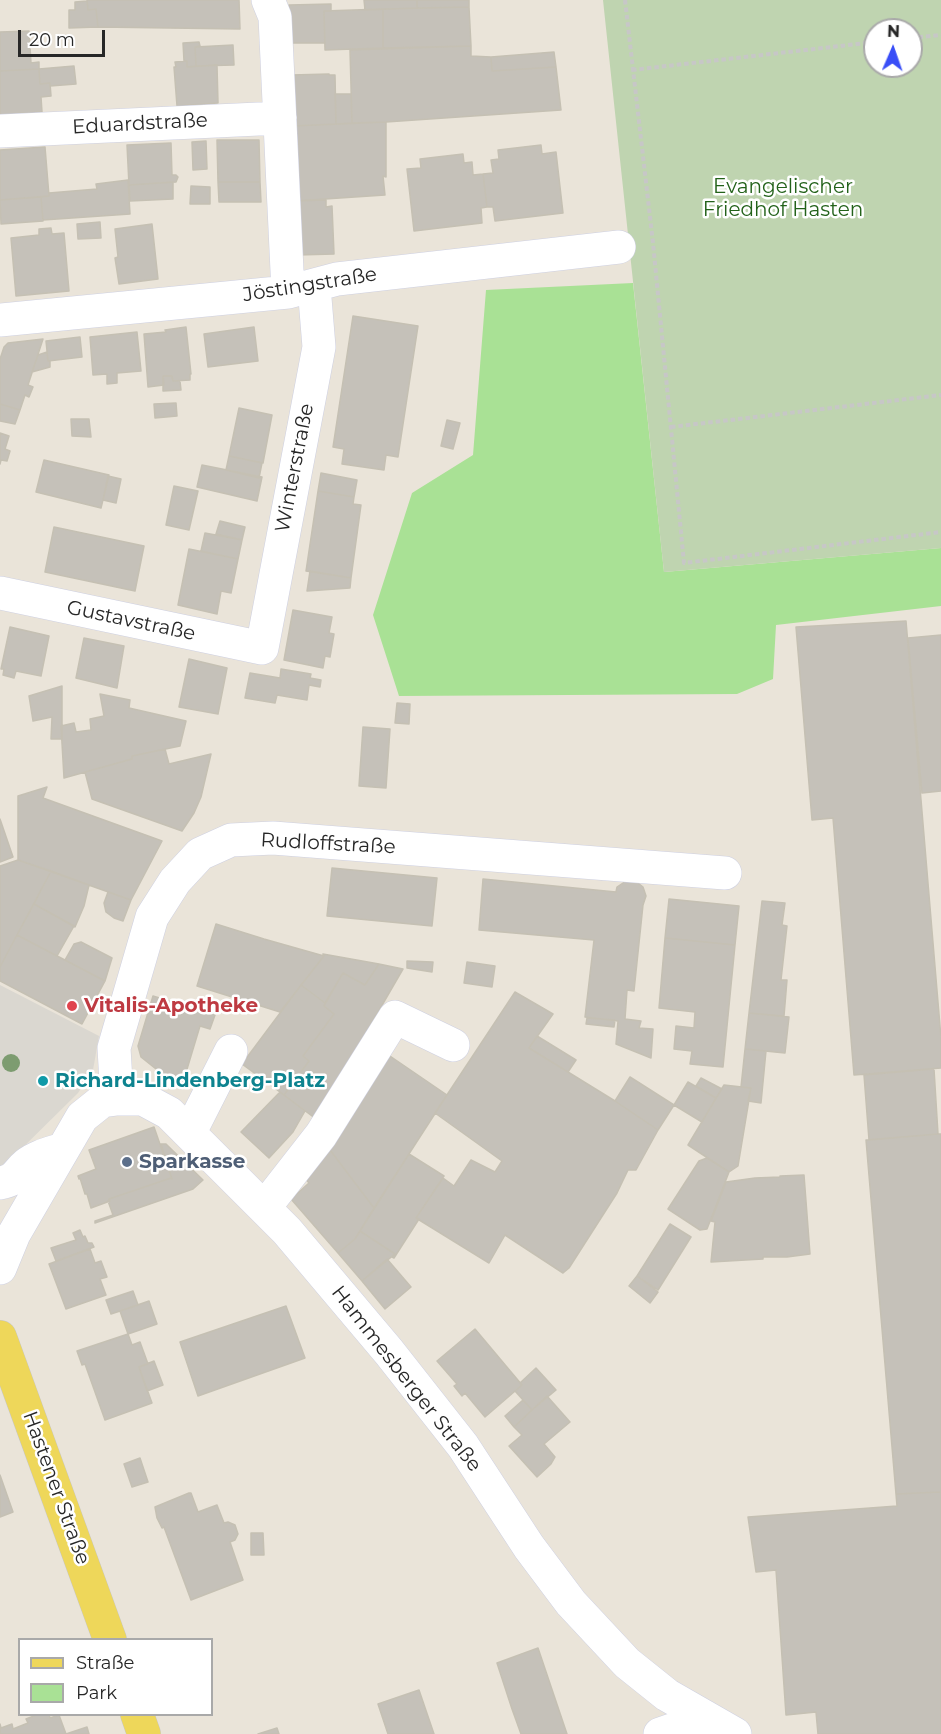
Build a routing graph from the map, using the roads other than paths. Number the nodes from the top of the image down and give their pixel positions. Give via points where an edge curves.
1 (268, 0) edge
2 (280, 118) junction
3 (0, 131) edge
4 (620, 247) dead end
5 (301, 289) junction
6 (0, 320) edge
7 (0, 593) edge
8 (262, 648) joint
9 (725, 873) dead end
10 (453, 1045) dead end
11 (231, 1051) dead end
12 (117, 1099) junction
13 (190, 1132) junction
14 (63, 1149) junction
15 (0, 1183) edge
16 (264, 1208) junction
17 (0, 1268) edge
18 (0, 1337) edge
19 (109, 1638) edge
20 (138, 1716) edge
21 (706, 1718) junction
22 (144, 1734) edge
23 (660, 1734) edge
24 (735, 1734) edge

1 - 2 street, Winterstraße via 275,17
2 - 3 street, Eduardstraße
2 - 5 street, Winterstraße
4 - 5 street, Jöstingstraße via 337,279
5 - 6 street, Jöstingstraße
5 - 8 street, Winterstraße via 319,346
7 - 8 street, Gustavstraße
9 - 12 street, Rudloffstraße via 273,838 231,840 200,854 175,881 152,916 114,1048
10 - 16 street via 395,1017 321,1135
11 - 13 street
12 - 13 street, Hammesberger Straße via 143,1099 169,1113
12 - 14 street, Hammesberger Straße via 102,1101 82,1117
13 - 16 street, Hammesberger Straße
14 - 15 street via 40,1156 16,1178
14 - 17 street, Hammesberger Straße via 14,1234
16 - 21 street, Hammesberger Straße via 389,1352 455,1436 529,1548 572,1603 627,1663 667,1695
18 - 19 main road, Hastener Straße
20 - 22 main road
21 - 23 street
21 - 24 street, Hammesberger Straße

